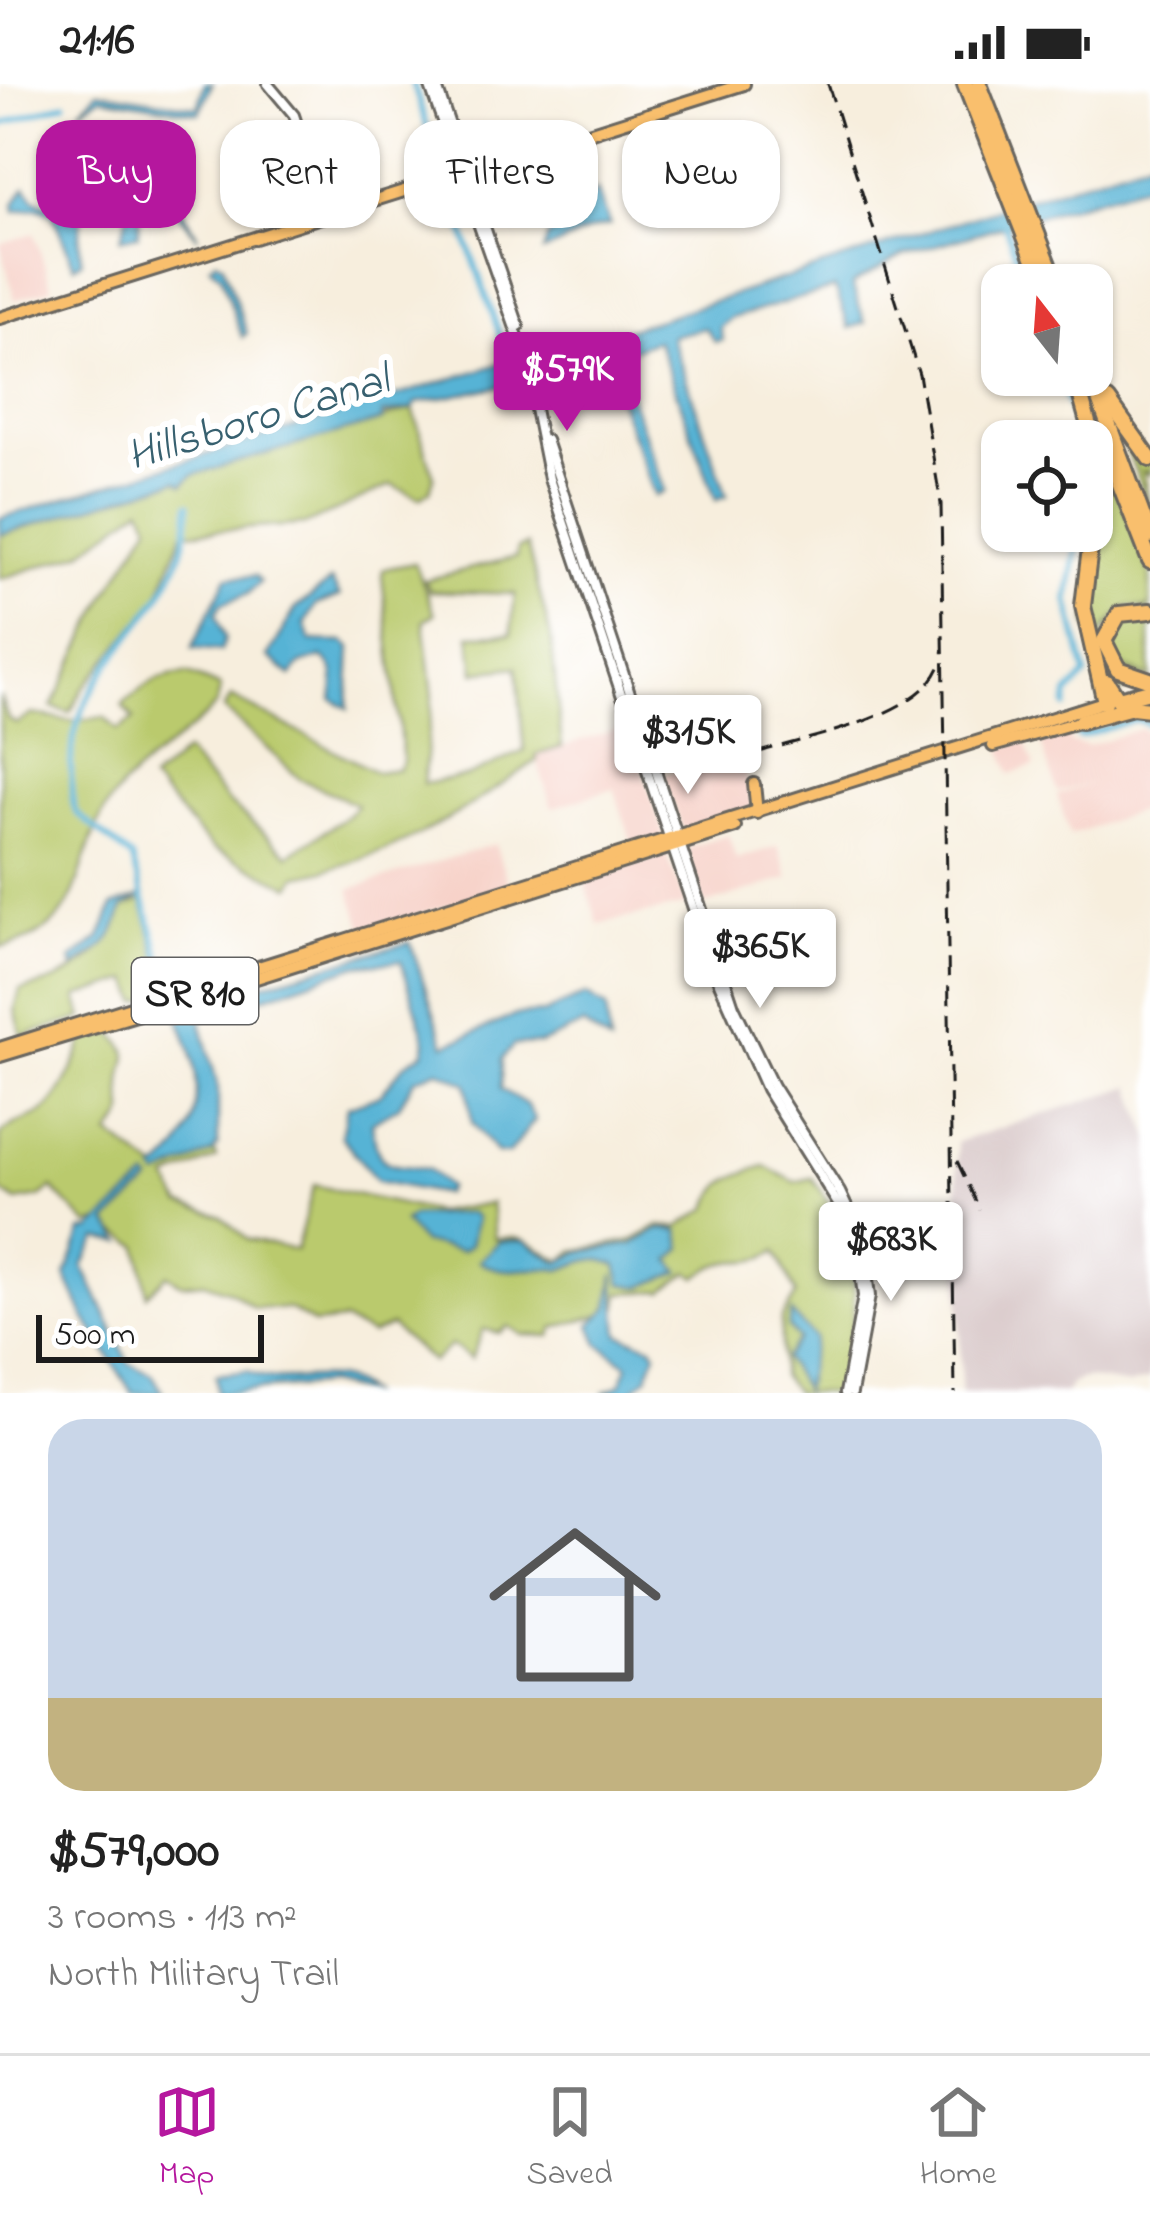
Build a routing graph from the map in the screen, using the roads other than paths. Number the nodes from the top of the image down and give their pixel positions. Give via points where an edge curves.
1 (268, 84) edge
2 (433, 84) edge
3 (730, 84) edge
4 (743, 84) edge
5 (975, 84) edge
6 (296, 120) edge
7 (445, 120) edge
8 (598, 126) edge
9 (598, 128) edge
10 (275, 228) edge
11 (482, 228) edge
12 (1045, 264) edge
13 (0, 314) edge
14 (1088, 396) edge
15 (1092, 396) edge
16 (1092, 396) edge
17 (1093, 396) edge
18 (1094, 396) edge
19 (1100, 396) edge
20 (1150, 459) edge
21 (1150, 525) edge
22 (1150, 536) edge
23 (1150, 551) edge
24 (1150, 561) edge
25 (1150, 611) edge
26 (1150, 688) edge
27 (1110, 700) junction
28 (1150, 709) edge
29 (1081, 721) junction
30 (908, 765) junction
31 (898, 776) junction
32 (754, 784) dead end
33 (842, 790) junction
34 (757, 813) junction
35 (676, 842) junction
36 (469, 908) junction
37 (226, 980) junction
38 (209, 993) junction
39 (0, 1052) edge
40 (849, 1393) edge

1 - 6 street
2 - 7 street
3 - 8 main road
4 - 9 main road
5 - 12 highway
10 - 13 main road
11 - 35 street via 534,382 549,479
14 - 27 highway via 1101,479 1083,595
15 - 23 highway
16 - 24 highway
17 - 22 highway
18 - 21 highway
19 - 20 highway
25 - 26 highway via 1116,616 1104,644 1118,669
26 - 27 highway
26 - 29 main road, SR 810
27 - 30 main road, SR 810
28 - 29 highway
29 - 31 main road, SR 810
30 - 31 main road
30 - 33 main road, SR 810
31 - 33 main road, SR 810
32 - 34 main road
33 - 34 main road, SR 810
33 - 35 main road, SR 810
34 - 35 main road, SR 810
35 - 36 main road, SR 810
35 - 40 street via 748,1037 862,1241 870,1296
36 - 37 main road, SR 810
36 - 38 main road, SR 810
37 - 38 main road
37 - 39 main road, SR 810
38 - 39 main road, SR 810

